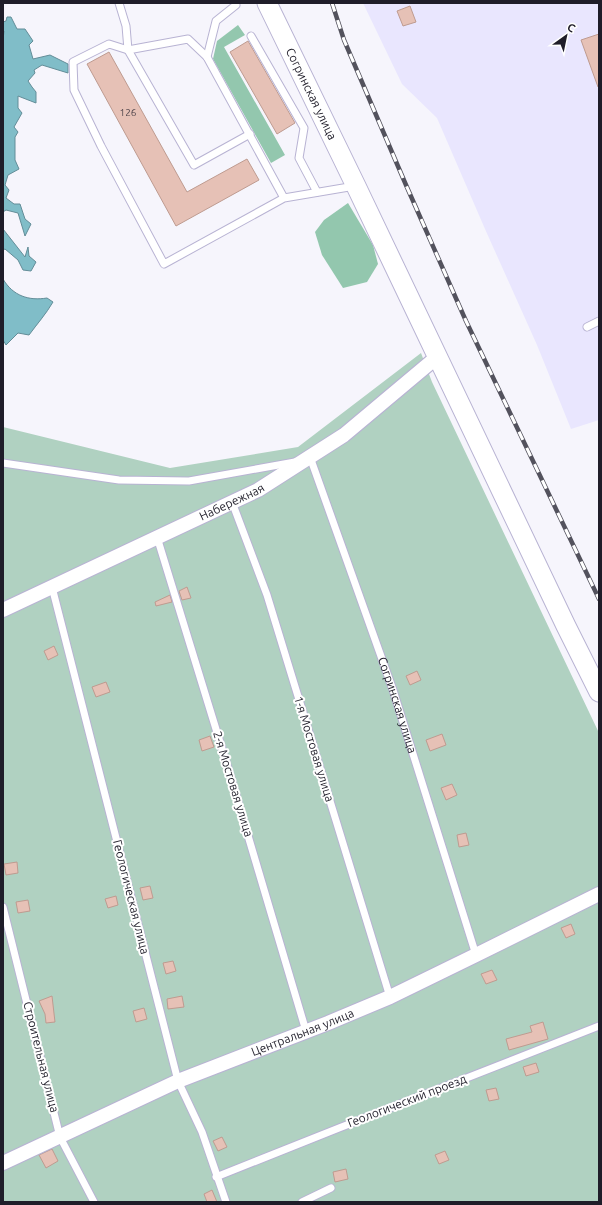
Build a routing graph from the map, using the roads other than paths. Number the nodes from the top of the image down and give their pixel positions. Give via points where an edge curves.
1 (119, 3) edge
2 (235, 3) edge
3 (267, 3) edge
4 (251, 36) dead end
5 (128, 50) junction
6 (207, 57) junction
7 (250, 134) junction
8 (356, 186) junction
9 (317, 192) junction
10 (284, 198) junction
11 (599, 321) edge
12 (587, 327) dead end
13 (437, 357) junction
14 (306, 459) junction
15 (3, 463) edge
16 (232, 502) junction
17 (158, 537) junction
18 (52, 587) junction
19 (3, 610) edge
20 (599, 692) edge
21 (599, 894) edge
22 (3, 907) edge
23 (476, 955) junction
24 (390, 997) junction
25 (599, 1026) edge
26 (306, 1032) junction
27 (178, 1082) junction
28 (60, 1136) junction
29 (3, 1163) edge
30 (216, 1177) junction
31 (331, 1188) dead end
32 (94, 1202) edge
33 (226, 1202) edge
34 (302, 1202) edge

1 - 5 lane via 126,26
2 - 6 lane via 236,5 216,21
3 - 8 street, Согринская улица
4 - 9 lane via 304,128 299,158
5 - 6 lane via 188,39
5 - 7 lane via 194,165
5 - 10 lane via 109,44 73,62 74,90 164,264
6 - 7 lane
7 - 10 lane
8 - 9 lane
8 - 13 street, Согринская улица
9 - 10 lane
11 - 12 lane
13 - 14 street, Набережная via 344,435
13 - 20 street, Согринская улица
14 - 15 lane via 189,481 119,480
14 - 16 street, Набережная via 258,490
14 - 23 lane, Согринская улица via 393,690
16 - 17 street, Набережная
16 - 24 lane, 1-я Мостовая улица via 267,594
17 - 18 street, Набережная
17 - 26 lane, 2-я Мостовая улица
18 - 19 street, Набережная
18 - 27 lane, Геологическая улица
21 - 23 street, Центральная улица
22 - 28 lane, Строительная улица
23 - 24 street, Центральная улица
24 - 26 street, Центральная улица
25 - 30 lane, Геологический проезд
26 - 27 street, Центральная улица
27 - 28 street, Центральная улица
27 - 30 lane, Геологическая улица via 202,1132
28 - 29 street, Центральная улица
28 - 32 lane, Строительная улица
30 - 33 lane, Геологическая улица
31 - 34 lane

